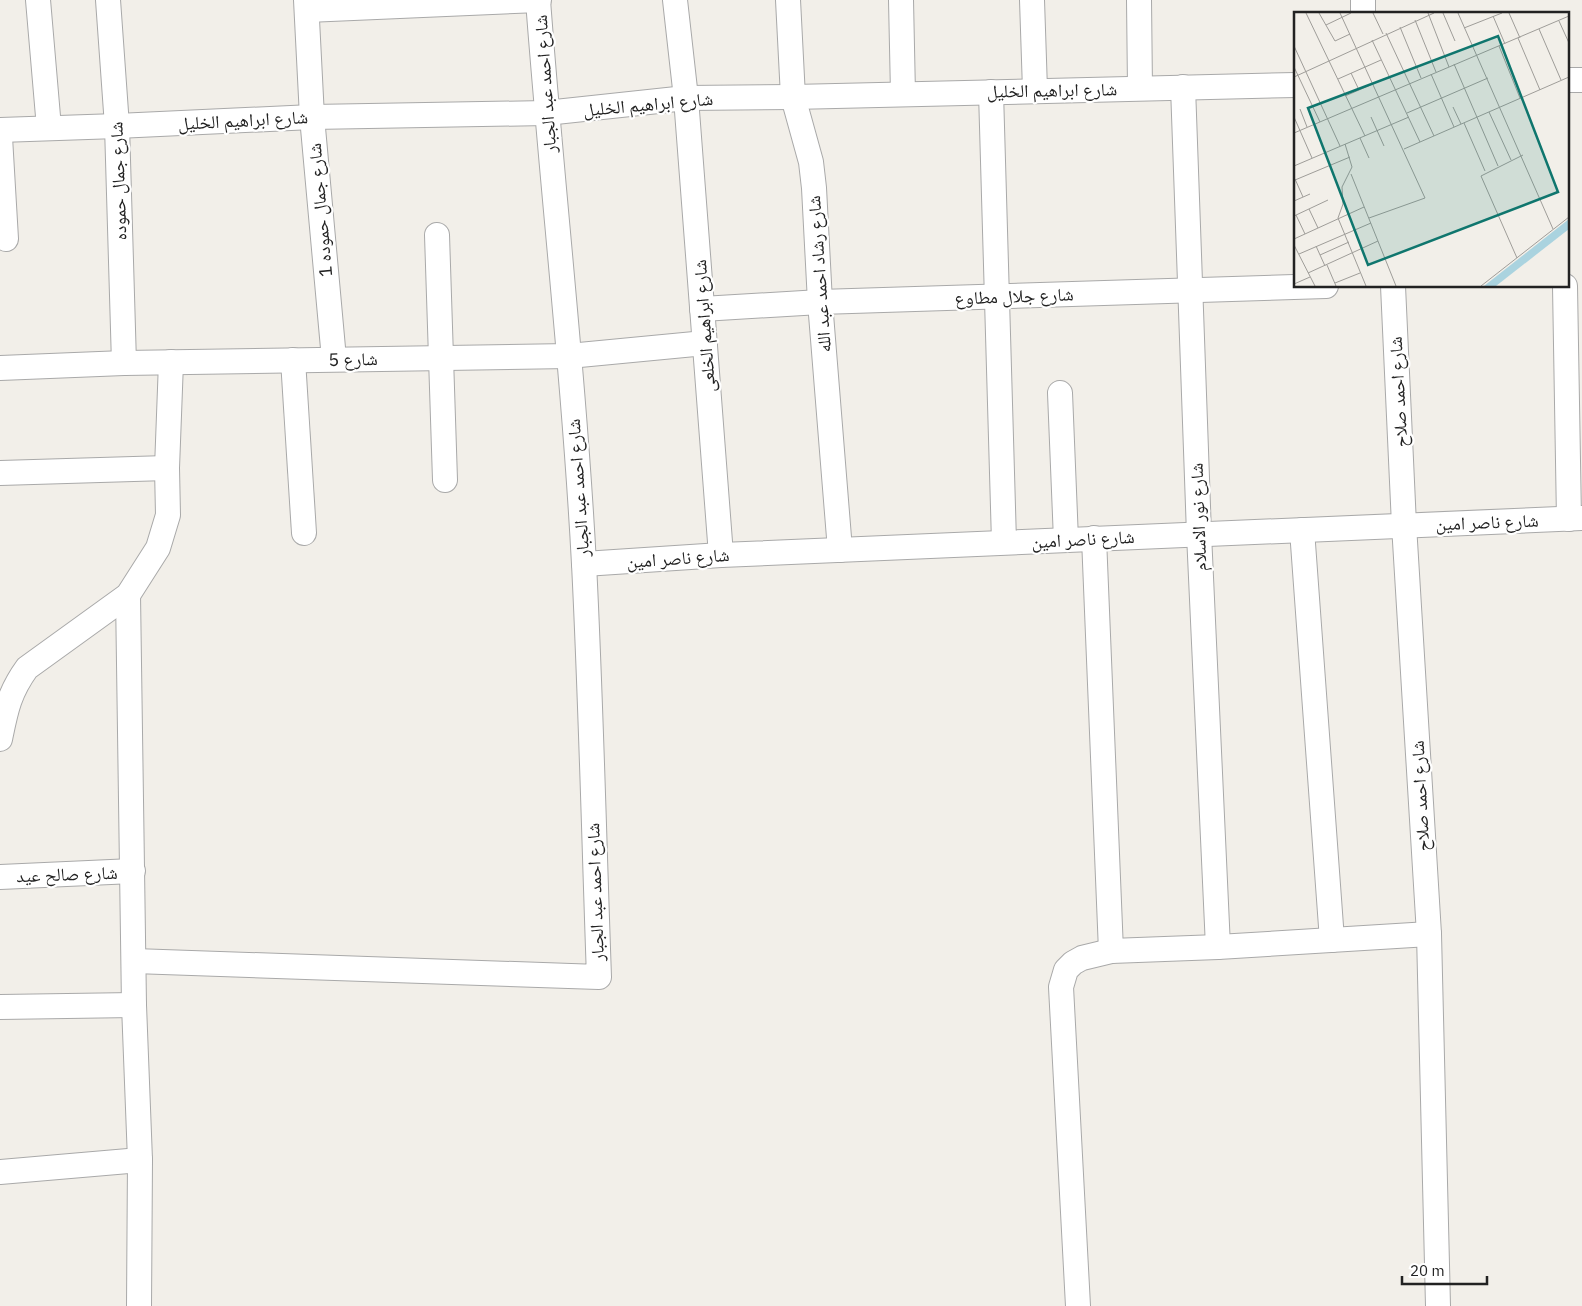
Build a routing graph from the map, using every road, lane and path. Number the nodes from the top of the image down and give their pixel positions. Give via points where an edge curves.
1 (38, 0) edge
2 (108, 0) edge
3 (539, 0) edge
4 (675, 0) edge
5 (788, 0) edge
6 (901, 0) edge
7 (1032, 0) edge
8 (1139, 0) edge
9 (421, 2) edge
10 (306, 5) edge
11 (1294, 85) edge
12 (1183, 87) junction
13 (1140, 88) junction
14 (1035, 90) junction
15 (991, 92) junction
16 (903, 94) junction
17 (793, 97) junction
18 (686, 98) junction
19 (546, 114) junction
20 (312, 117) junction
21 (117, 126) junction
22 (49, 128) junction
23 (0, 130) edge
24 (0, 137) edge
25 (437, 235) dead end
26 (6, 239) dead end
27 (1294, 287) edge
28 (1393, 288) edge
29 (1565, 288) edge
30 (1190, 290) junction
31 (996, 297) junction
32 (820, 302) junction
33 (702, 308) junction
34 (705, 343) junction
35 (569, 356) junction
36 (440, 358) junction
37 (334, 359) junction
38 (293, 360) junction
39 (171, 362) junction
40 (124, 363) junction
41 (0, 368) edge
42 (1060, 393) dead end
43 (167, 468) junction
44 (0, 473) edge
45 (445, 480) dead end
46 (1575, 519) edge
47 (1404, 525) junction
48 (1302, 530) junction
49 (304, 533) dead end
50 (1199, 534) junction
51 (1094, 538) junction
52 (1066, 540) junction
53 (1004, 542) junction
54 (840, 550) junction
55 (721, 555) junction
56 (584, 564) junction
57 (128, 596) junction
58 (0, 739) edge
59 (133, 871) junction
60 (0, 877) edge
61 (1429, 934) junction
62 (1332, 940) junction
63 (1218, 947) junction
64 (1111, 952) junction
65 (134, 961) junction
66 (134, 1005) junction
67 (0, 1007) edge
68 (140, 1160) junction
69 (0, 1172) edge
70 (139, 1306) edge
71 (1078, 1306) edge
72 (1438, 1306) edge

1 - 22 street
2 - 21 street, شارع جمال حموده
3 - 9 street
3 - 19 street, شارع احمد عبد الجبار
4 - 18 street, شارع ابراهيم الخلعى
5 - 17 street, شارع رشاد احمد عبد الله
6 - 16 street
7 - 14 street
8 - 13 street
9 - 10 street
10 - 20 street, شارع جمال حموده 1
11 - 12 street, شارع ابراهيم الخليل
12 - 13 street, شارع ابراهيم الخليل
12 - 30 street, شارع نور الاسلام
13 - 14 street, شارع ابراهيم الخليل
14 - 15 street, شارع ابراهيم الخليل
15 - 16 street, شارع ابراهيم الخليل
15 - 31 street
16 - 17 street, شارع ابراهيم الخليل
17 - 18 street, شارع ابراهيم الخليل
17 - 32 street, شارع رشاد احمد عبد الله via 811,162
18 - 19 street, شارع ابراهيم الخليل
18 - 33 street, شارع ابراهيم الخلعى
19 - 20 street, شارع ابراهيم الخليل
19 - 35 street, شارع احمد عبد الجبار
20 - 21 street, شارع ابراهيم الخليل
20 - 37 street, شارع جمال حموده 1
21 - 22 street, شارع ابراهيم الخليل
21 - 40 street, شارع جمال حموده
22 - 23 street, شارع ابراهيم الخليل
24 - 26 street
25 - 36 street
27 - 30 street, شارع جلال مطاوع
28 - 47 street, شارع احمد صلاح
29 - 46 street
30 - 31 street, شارع جلال مطاوع
30 - 50 street, شارع نور الاسلام
31 - 32 street, شارع جلال مطاوع
31 - 53 street
32 - 33 street, شارع جلال مطاوع
32 - 54 street, شارع رشاد احمد عبد الله
33 - 34 street, شارع ابراهيم الخلعى
34 - 35 street, شارع 5
34 - 55 street, شارع ابراهيم الخلعى
35 - 36 street, شارع 5
35 - 56 street, شارع احمد عبد الجبار
36 - 37 street, شارع 5
36 - 45 street
37 - 38 street, شارع 5
38 - 39 street, شارع 5
38 - 49 street
39 - 40 street, شارع 5
39 - 43 street
40 - 41 street, شارع 5
42 - 52 street
43 - 44 street
43 - 57 street via 168,515 158,548
46 - 47 street, شارع ناصر امين
47 - 48 street, شارع ناصر امين
47 - 61 street, شارع احمد صلاح
48 - 50 street, شارع ناصر امين
48 - 62 street
50 - 51 street, شارع ناصر امين
50 - 63 street, شارع نور الاسلام
51 - 52 street, شارع ناصر امين
51 - 64 street
52 - 53 street, شارع ناصر امين
53 - 54 street, شارع ناصر امين
54 - 55 street, شارع ناصر امين
55 - 56 street, شارع ناصر امين
56 - 65 street, شارع احمد عبد الجبار via 598,977
57 - 58 street via 27,668 7,705
57 - 59 street
59 - 60 street, شارع صالح عيد
59 - 65 street
61 - 62 street
61 - 72 street, شارع احمد صلاح
62 - 63 street
63 - 64 street
64 - 71 street via 1072,963 1060,987
65 - 66 street
66 - 67 street
66 - 68 street
68 - 69 street
68 - 70 street

